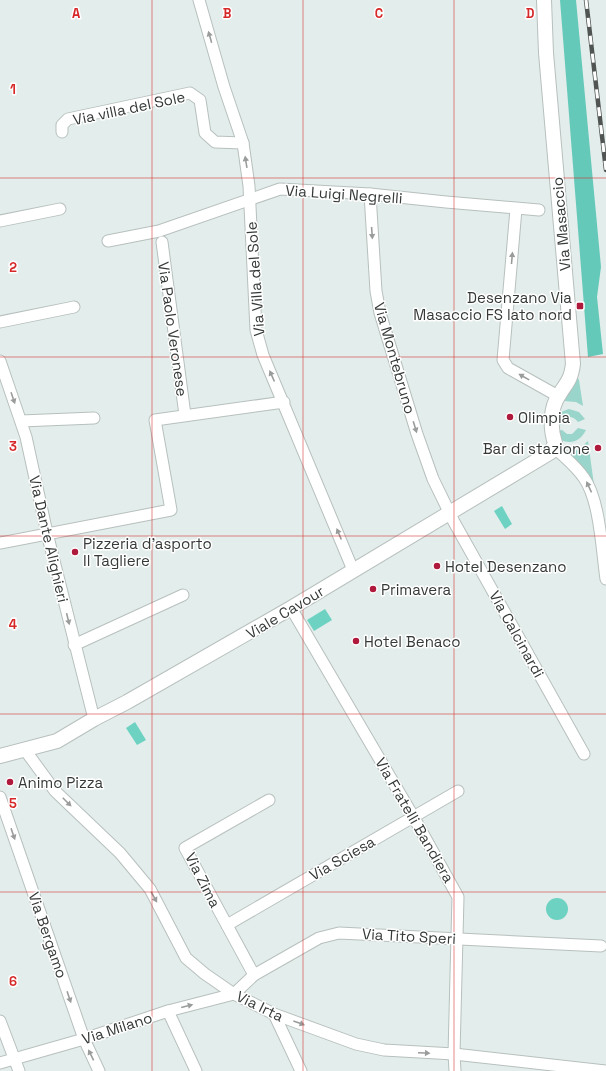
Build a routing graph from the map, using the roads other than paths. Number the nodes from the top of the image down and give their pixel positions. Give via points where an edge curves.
1 (199, 0) edge
2 (544, 0) edge
3 (62, 132) dead end
4 (243, 143) junction
5 (370, 194) junction
6 (250, 200) junction
7 (60, 209) dead end
8 (516, 209) junction
9 (539, 210) dead end
10 (0, 221) edge
11 (108, 241) dead end
12 (162, 242) dead end
13 (74, 307) dead end
14 (0, 322) edge
15 (0, 361) edge
16 (558, 396) junction
17 (284, 402) junction
18 (185, 415) junction
19 (94, 418) dead end
20 (20, 421) junction
21 (554, 445) junction
22 (450, 514) junction
23 (47, 533) junction
24 (0, 543) edge
25 (353, 570) junction
26 (606, 579) edge
27 (182, 595) dead end
28 (292, 608) junction
29 (74, 645) junction
30 (94, 719) junction
31 (25, 750) junction
32 (584, 754) dead end
33 (0, 756) edge
34 (458, 791) dead end
35 (0, 797) edge
36 (269, 800) dead end
37 (413, 816) junction
38 (227, 925) junction
39 (457, 939) junction
40 (602, 946) dead end
41 (254, 975) junction
42 (234, 994) junction
43 (168, 1011) junction
44 (274, 1014) junction
45 (0, 1021) edge
46 (84, 1039) junction
47 (454, 1054) junction
48 (14, 1060) junction
49 (0, 1063) edge
50 (19, 1071) edge
51 (99, 1071) edge
52 (196, 1071) edge
53 (301, 1071) edge
54 (455, 1071) edge
55 (606, 1071) edge

4 -> 1 street, Via Villa del Sole
2 - 16 street, Via Masaccio via 546,52 572,349 572,375
3 - 4 street, Via villa del Sole via 62,125 68,119 190,93 200,100 205,133 215,142
6 -> 4 street, Via Villa del Sole
5 - 6 street, Via Luigi Negrelli via 280,189
5 - 8 street, Via Luigi Negrelli
5 -> 22 street, Via Montebruno via 376,291 380,314 416,434
6 - 11 street, Via Luigi Negrelli via 159,231
17 -> 6 street, Via Villa del Sole via 263,355 256,330
7 - 10 street
8 - 9 street, Via Luigi Negrelli
16 -> 8 street via 508,368 503,360
12 - 18 street, Via Paolo Veronese
13 - 14 street
15 -> 20 street, Via Dante Alighieri
16 - 21 street, Via Masaccio via 551,431
17 - 18 street
25 -> 17 street, Via Villa del Sole
18 - 23 street via 155,420 171,510
19 - 20 street
20 - 23 street, Via Dante Alighieri via 26,437
21 - 22 street, Viale Cavour via 548,455
26 -> 21 street via 599,524 590,487 581,473
22 - 25 street, Viale Cavour
22 - 32 street, Via Calcinardi
23 - 24 street
23 -> 29 street, Via Dante Alighieri
25 - 28 street, Viale Cavour
27 - 29 street
28 - 30 street, Viale Cavour
28 - 37 street, Via Fratelli Bandiera
29 - 30 street, Via Dante Alighieri
30 - 31 street, Viale Cavour via 57,742
31 - 33 street, Viale Cavour
31 -> 42 street, Via Irta via 55,791 111,843 150,889 186,958
34 - 37 street, Via Sciesa
35 -> 46 street, Via Bergamo
36 - 38 street, Via Zima via 185,848
37 - 38 street, Via Sciesa
37 - 39 street, Via Fratelli Bandiera via 458,897
38 - 41 street, Via Zima
39 - 40 street, Via Tito Speri
39 - 41 street, Via Tito Speri via 339,933 319,938
39 - 47 street, Via Fratelli Bandiera
41 - 42 street, Via Tito Speri
43 -> 42 street, Via Milano
42 - 44 street, Via Irta
43 - 46 street, Via Milano
43 - 52 street
44 -> 47 street, Via Irta via 356,1044 384,1050
44 - 53 street
45 - 48 street
46 - 48 street, Via Milano
51 -> 46 street, Via Bergamo
47 - 54 street, Via Fratelli Bandiera
47 - 55 street, Via Irta
48 - 49 street, Via Milano
48 - 50 street

